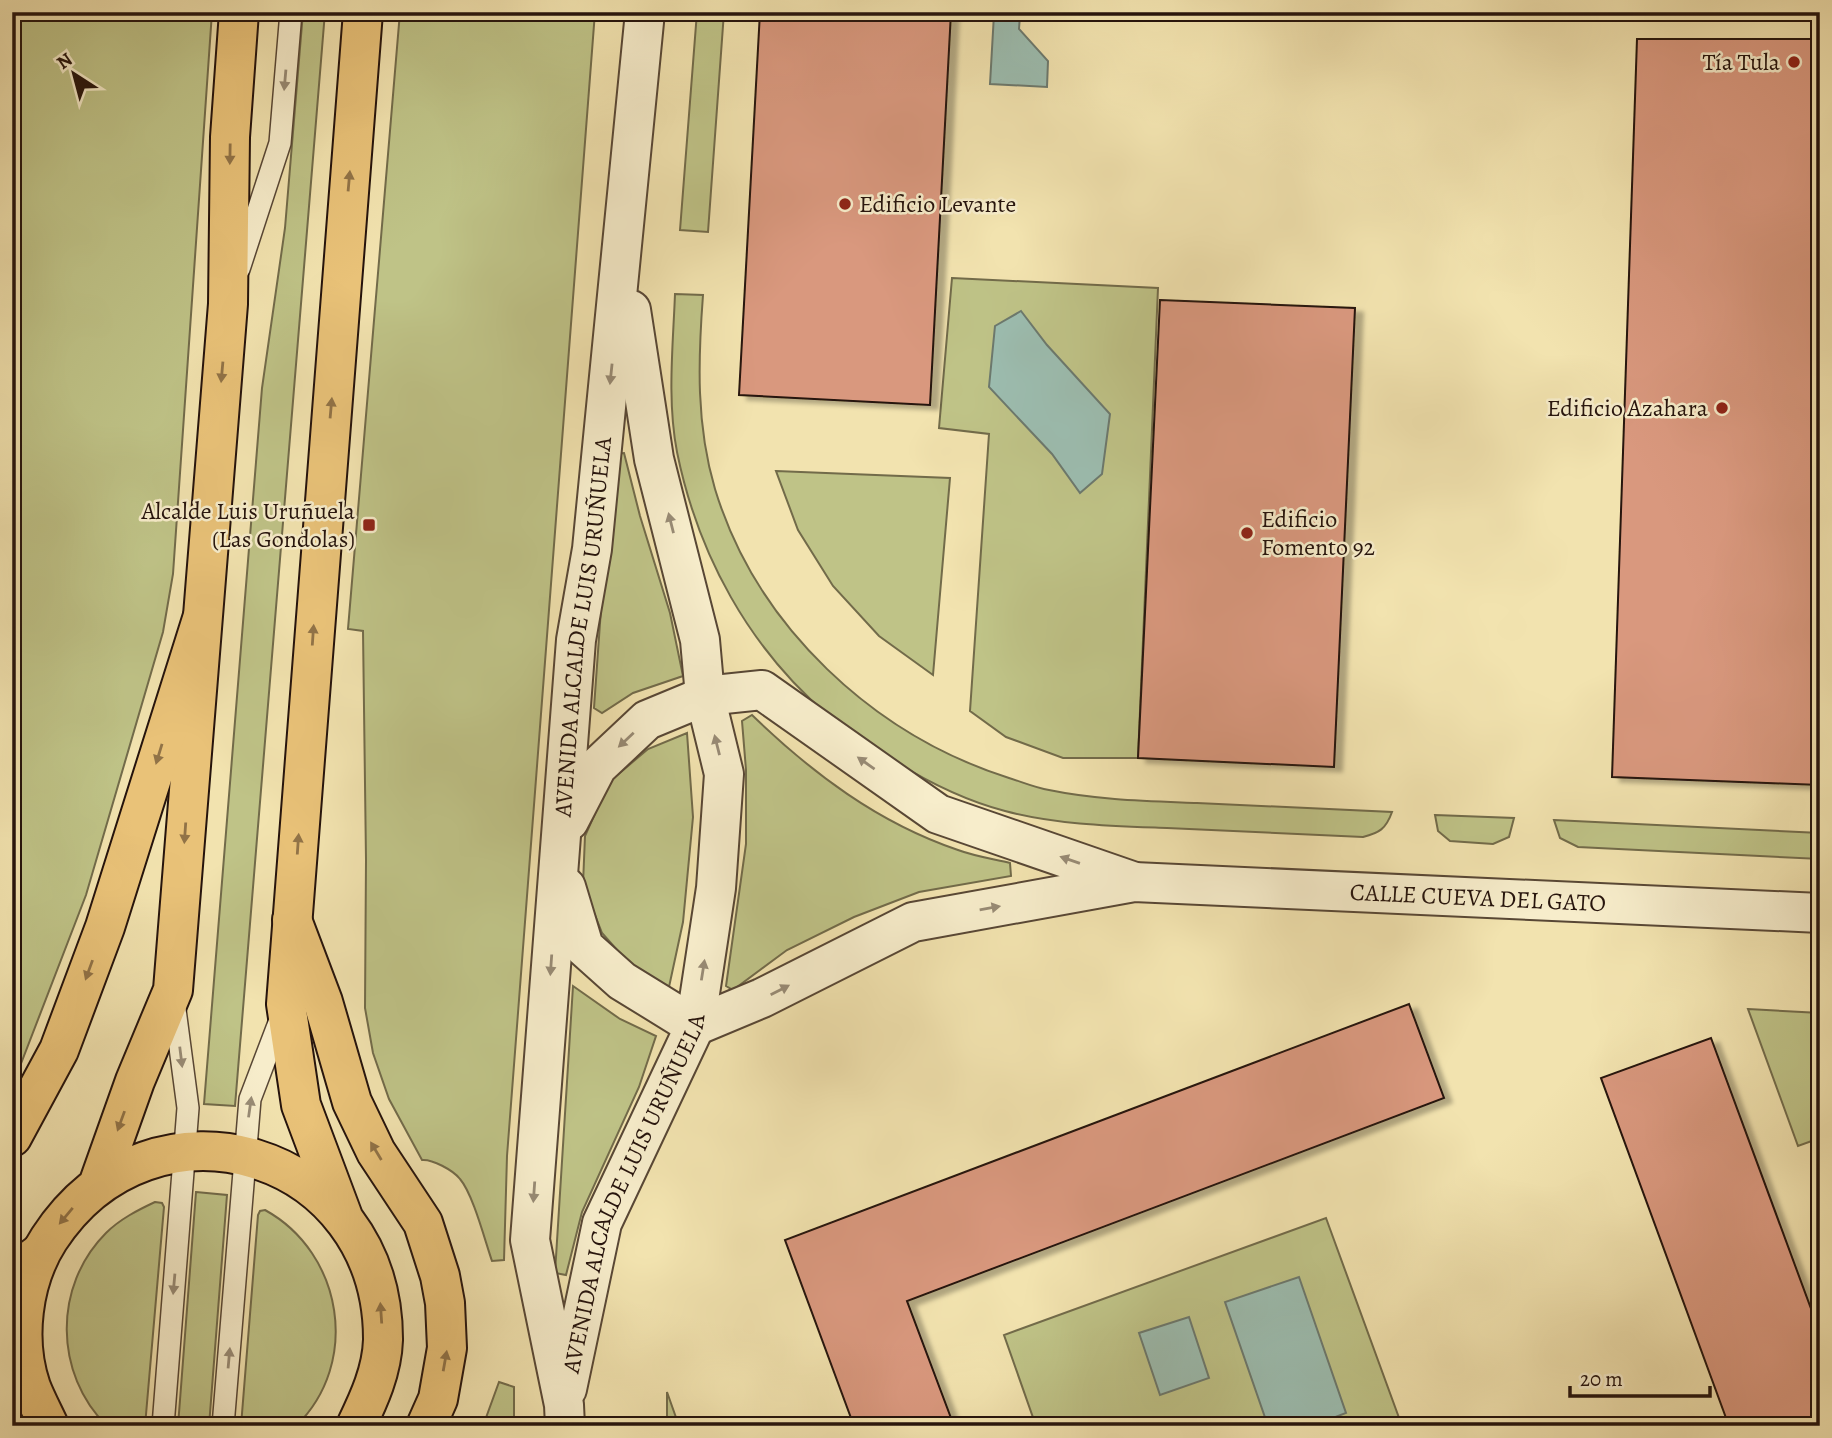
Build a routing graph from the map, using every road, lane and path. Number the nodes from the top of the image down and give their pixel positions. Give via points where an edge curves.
1 (239, 12) edge
2 (291, 12) edge
3 (363, 12) edge
4 (645, 12) edge
5 (623, 257) junction
6 (228, 304) junction
7 (202, 619) junction
8 (705, 696) junction
9 (560, 849) junction
10 (1134, 882) junction
11 (1820, 913) edge
12 (292, 920) junction
13 (173, 990) junction
14 (286, 1004) junction
15 (695, 1026) junction
16 (12, 1137) edge
17 (185, 1152) junction
18 (245, 1156) junction
19 (98, 1185) junction
20 (343, 1217) junction
21 (26, 1264) edge
22 (565, 1415) edge
23 (49, 1426) edge
24 (163, 1426) edge
25 (223, 1426) edge
26 (356, 1426) edge
27 (426, 1426) edge

1 -> 6 main road via 230,137
2 -> 6 lane via 279,143
12 -> 3 main road
4 - 5 street, AVENIDA ALCALDE LUIS URUÑUELA
8 -> 5 street, AVENIDA ALCALDE LUIS URUÑUELA via 700,640 654,459
5 -> 9 street, AVENIDA ALCALDE LUIS URUÑUELA via 593,549 576,640
6 -> 7 main road
7 -> 13 main road
7 -> 16 main road via 105,927 60,1050
8 -> 9 street via 647,720 597,767
10 -> 8 street via 938,814 762,690
15 -> 8 street, AVENIDA ALCALDE LUIS URUÑUELA via 716,888 724,774
9 - 15 street via 584,947 622,981
9 -> 22 street, AVENIDA ALCALDE LUIS URUÑUELA via 530,1240
10 - 11 street, CALLE CUEVA DEL GATO
15 -> 10 street via 762,998 913,922
12 - 14 main road
27 -> 12 main road via 438,1399 447,1348 440,1276 423,1223 376,1152 352,1102 323,1002
13 -> 17 lane via 188,1108
13 -> 19 main road
18 -> 14 lane via 250,1099
14 - 20 main road via 301,1105
15 - 22 street, AVENIDA ALCALDE LUIS URUÑUELA via 602,1223
17 - 18 main road
17 - 19 main road via 151,1158
17 -> 24 lane
18 - 20 main road via 286,1170 317,1191
25 -> 18 lane
19 -> 21 main road via 65,1215
26 -> 20 main road via 374,1387 383,1343 380,1298 367,1255
21 - 23 main road via 23,1342 31,1386

